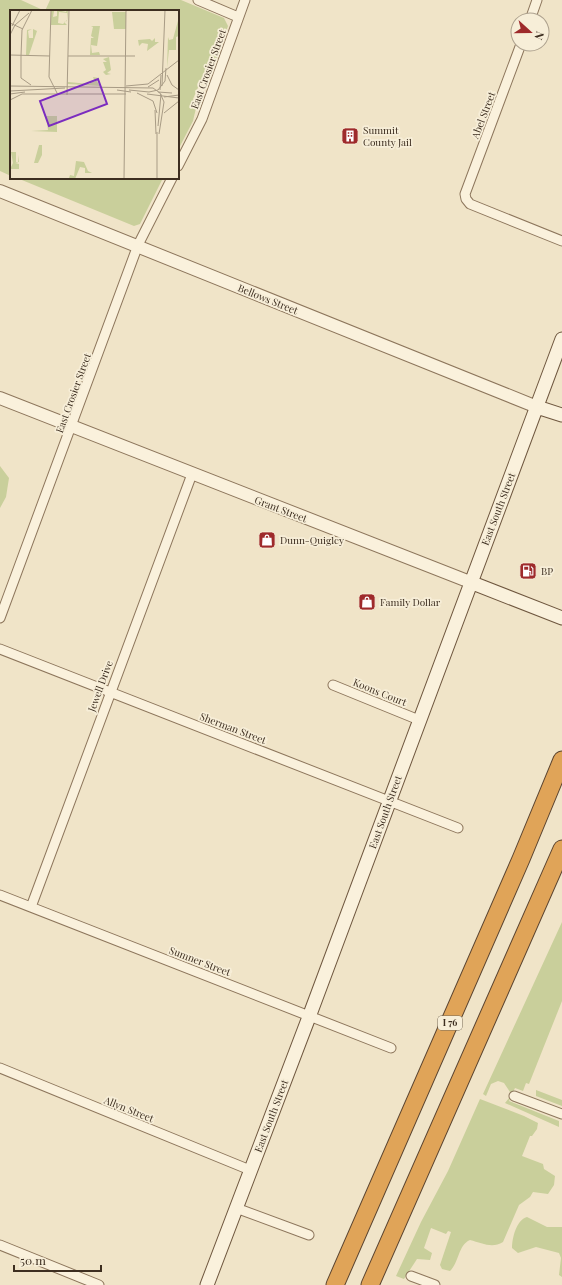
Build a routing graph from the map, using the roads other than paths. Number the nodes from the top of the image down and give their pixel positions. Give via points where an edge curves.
1 (198, 0) edge
2 (245, 0) edge
3 (537, 0) edge
4 (533, 12) edge
5 (238, 17) junction
6 (518, 52) edge
7 (179, 164) edge
8 (172, 179) edge
9 (0, 191) edge
10 (562, 241) edge
11 (138, 246) junction
12 (562, 339) edge
13 (0, 398) edge
14 (537, 407) junction
15 (562, 415) edge
16 (72, 428) junction
17 (192, 474) junction
18 (470, 582) junction
19 (0, 618) edge
20 (562, 618) edge
21 (0, 649) edge
22 (333, 685) dead end
23 (109, 693) junction
24 (419, 720) junction
25 (562, 760) edge
26 (389, 801) junction
27 (458, 828) dead end
28 (562, 849) edge
29 (0, 895) edge
30 (31, 907) junction
31 (309, 1017) junction
32 (391, 1048) dead end
33 (0, 1068) edge
34 (514, 1096) dead end
35 (562, 1114) edge
36 (250, 1170) junction
37 (236, 1208) junction
38 (309, 1235) dead end
39 (0, 1245) edge
40 (411, 1276) dead end
41 (99, 1285) edge
42 (207, 1285) edge
43 (335, 1285) edge
44 (370, 1285) edge
45 (435, 1285) edge

1 - 5 street
2 - 5 street, East Crosier Street
3 - 4 street
5 - 7 street, East Crosier Street via 202,119
6 - 10 street, Abel Street via 465,194 466,199 470,204
8 - 11 street, East Crosier Street
9 - 11 street, Bellows Street
11 - 14 street, Bellows Street
11 - 16 street, East Crosier Street
12 - 14 main road, East South Street
13 - 16 street, Grant Street
14 - 15 main road
14 - 18 main road, East South Street
16 - 17 street, Grant Street
16 - 19 street, East Crosier Street
17 - 18 street, Grant Street
17 - 23 street, Jewell Drive
18 - 20 main road, Grant Street
18 - 24 main road, East South Street
21 - 23 street, Sherman Street
22 - 24 street, Koons Court
23 - 26 street, Sherman Street
23 - 30 street, Jewell Drive
24 - 26 main road, East South Street
25 - 43 highway, I 76
26 - 27 street, Sherman Street
26 - 31 main road, East South Street
28 - 44 highway
29 - 30 street, Sumner Street
30 - 31 street, Sumner Street
31 - 32 street, Sumner Street
31 - 36 main road, East South Street
33 - 36 street, Allyn Street
34 - 35 street
36 - 37 main road, East South Street
37 - 38 street
37 - 42 main road, East South Street
39 - 41 street
40 - 45 street

